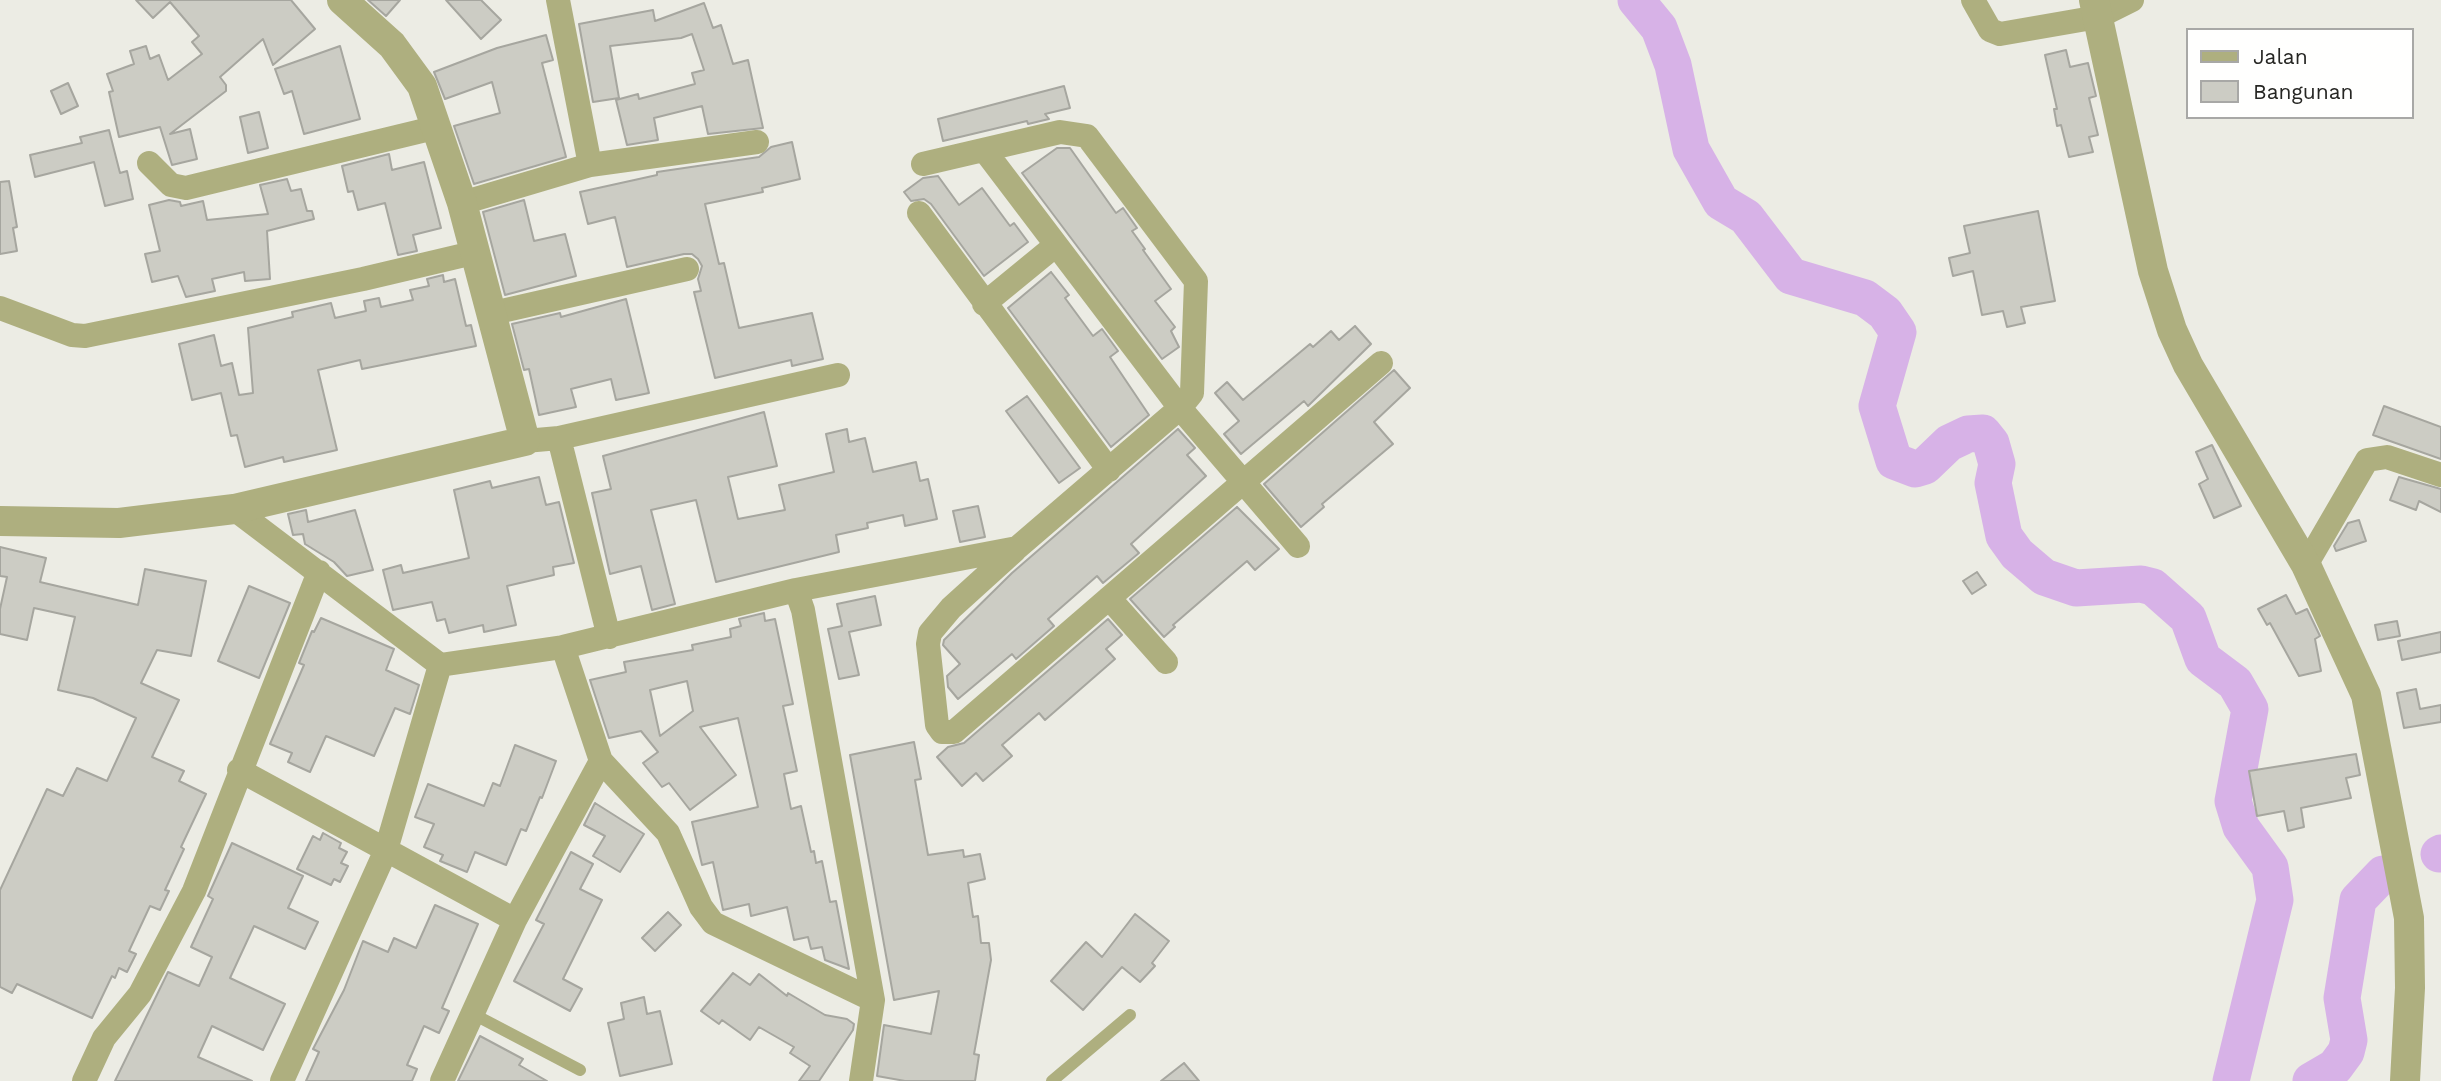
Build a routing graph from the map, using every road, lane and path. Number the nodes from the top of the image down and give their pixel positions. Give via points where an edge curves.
1 (342, 0) edge
2 (558, 0) edge
3 (1973, 0) edge
4 (2132, 0) edge
5 (2096, 8) edge
6 (438, 127) junction
7 (757, 142) dead end
8 (985, 151) junction
9 (149, 163) dead end
10 (923, 164) dead end
11 (590, 165) junction
12 (462, 203) junction
13 (919, 214) dead end
14 (1056, 245) junction
15 (473, 253) junction
16 (687, 269) dead end
17 (984, 304) junction
18 (0, 308) edge
19 (493, 313) junction
20 (1381, 363) dead end
21 (838, 375) dead end
22 (1180, 408) junction
23 (559, 438) junction
24 (525, 441) junction
25 (1110, 470) junction
26 (2441, 475) edge
27 (1243, 481) junction
28 (234, 509) junction
29 (0, 521) edge
30 (1298, 546) dead end
31 (1017, 548) junction
32 (2306, 565) junction
33 (319, 572) junction
34 (796, 590) junction
35 (1109, 598) junction
36 (609, 638) junction
37 (563, 647) junction
38 (1166, 662) dead end
39 (440, 665) junction
40 (601, 761) junction
41 (239, 770) junction
42 (386, 850) junction
43 (515, 920) junction
44 (873, 1000) junction
45 (475, 1015) junction
46 (1130, 1015) dead end
47 (580, 1070) dead end
48 (84, 1081) edge
49 (282, 1081) edge
50 (442, 1081) edge
51 (861, 1081) edge
52 (1052, 1081) edge
53 (2404, 1081) edge

1 - 6 street via 409,65
2 - 11 street
3 - 5 street via 1990,30 2000,34
4 - 5 street
5 - 32 street via 2153,271 2172,330
6 - 9 street via 186,188 171,185
6 - 12 street
7 - 11 street
8 - 10 street
8 - 14 street
8 - 22 street via 1060,132 1081,133 1128,189 1196,281 1192,389
11 - 12 street
12 - 15 street
13 - 17 street
14 - 17 street
14 - 22 street
15 - 18 street via 85,336
15 - 19 street
16 - 19 street
17 - 25 street
19 - 24 street
20 - 27 street
21 - 23 street
22 - 25 street
22 - 27 street
23 - 24 street
23 - 36 street
24 - 28 street
25 - 31 street
26 - 32 street via 2387,457 2367,460
27 - 30 street
27 - 35 street
28 - 29 street via 119,523
28 - 33 street
31 - 34 street
31 - 35 street via 930,633 937,725 942,732 954,732
32 - 53 street via 2366,695 2385,789 2409,918
33 - 39 street
33 - 41 street
34 - 36 street
34 - 44 street
35 - 38 street
36 - 37 street
37 - 39 street
37 - 40 street
39 - 42 street
40 - 43 street
40 - 44 street via 668,833 701,907 713,923
41 - 42 street
41 - 48 street via 194,891 140,994 104,1038
42 - 43 street
42 - 49 street
43 - 45 street
44 - 51 street
45 - 47 lane
45 - 50 street
46 - 52 lane

